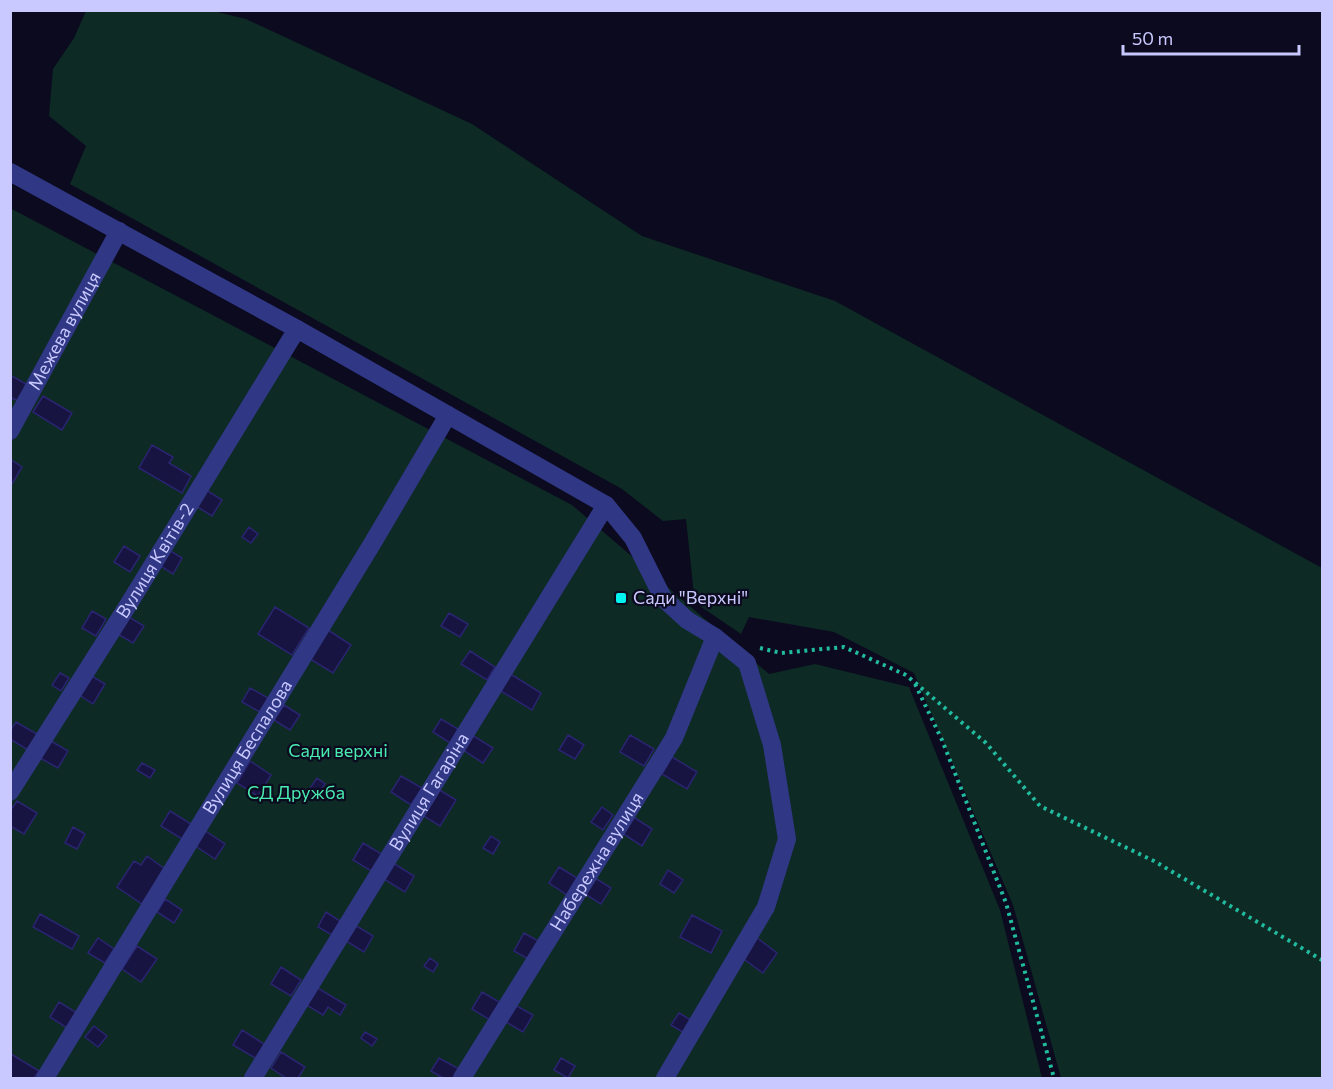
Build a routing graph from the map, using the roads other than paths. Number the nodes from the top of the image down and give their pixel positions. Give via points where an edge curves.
1 (10, 172) edge
2 (119, 231) junction
3 (297, 329) junction
4 (447, 415) junction
5 (10, 431) edge
6 (606, 505) junction
7 (715, 638) junction
8 (10, 792) edge
9 (45, 1078) edge
10 (253, 1078) edge
11 (462, 1078) edge
12 (665, 1078) edge

1 - 2 street
2 - 3 street
2 - 5 street, Межева вулиця
3 - 4 street
3 - 8 street, Вулиця Квітів-2
4 - 6 street
4 - 9 street, Вулиця Беспалова
6 - 7 street via 633,538 663,598
6 - 10 street, Вулиця Гагаріна
7 - 11 street, Набережна вулиця via 674,738
7 - 12 street via 747,663 772,745 787,839 766,908

